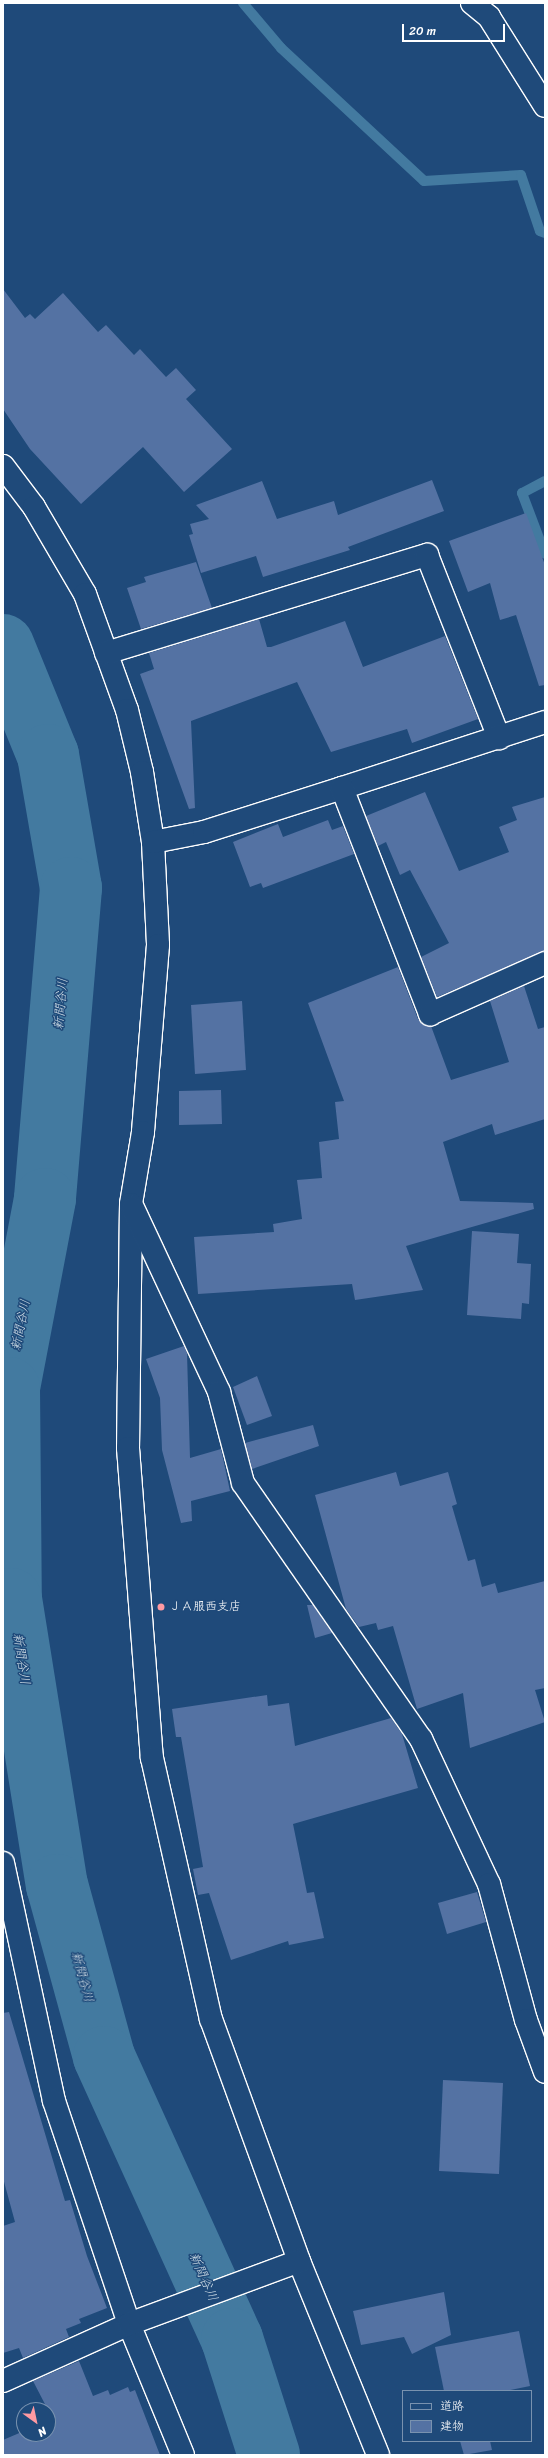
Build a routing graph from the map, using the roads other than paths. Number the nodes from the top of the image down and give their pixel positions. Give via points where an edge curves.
1 (472, 3) edge
2 (545, 106) edge
3 (3, 466) edge
4 (106, 653) junction
5 (545, 722) edge
6 (499, 738) junction
7 (342, 788) junction
8 (153, 842) junction
9 (545, 963) edge
10 (131, 1204) junction
11 (3, 1864) edge
12 (545, 2072) edge
13 (299, 2261) junction
14 (129, 2324) junction
15 (3, 2381) edge
16 (183, 2455) edge
17 (378, 2455) edge

1 - 2 street via 489,17
3 - 4 street via 34,507 85,594
4 - 6 street via 427,555
4 - 8 street via 127,710 142,772
5 - 6 street
6 - 7 street
7 - 8 street via 204,832
7 - 9 street via 430,1014
8 - 10 street via 158,945 143,1132
10 - 12 street via 219,1392 243,1483 424,1746 488,1884 526,2020
10 - 13 street via 128,1448 152,1758 211,2019
11 - 14 street via 54,2101
13 - 14 street
13 - 17 street
14 - 15 street
14 - 16 street

